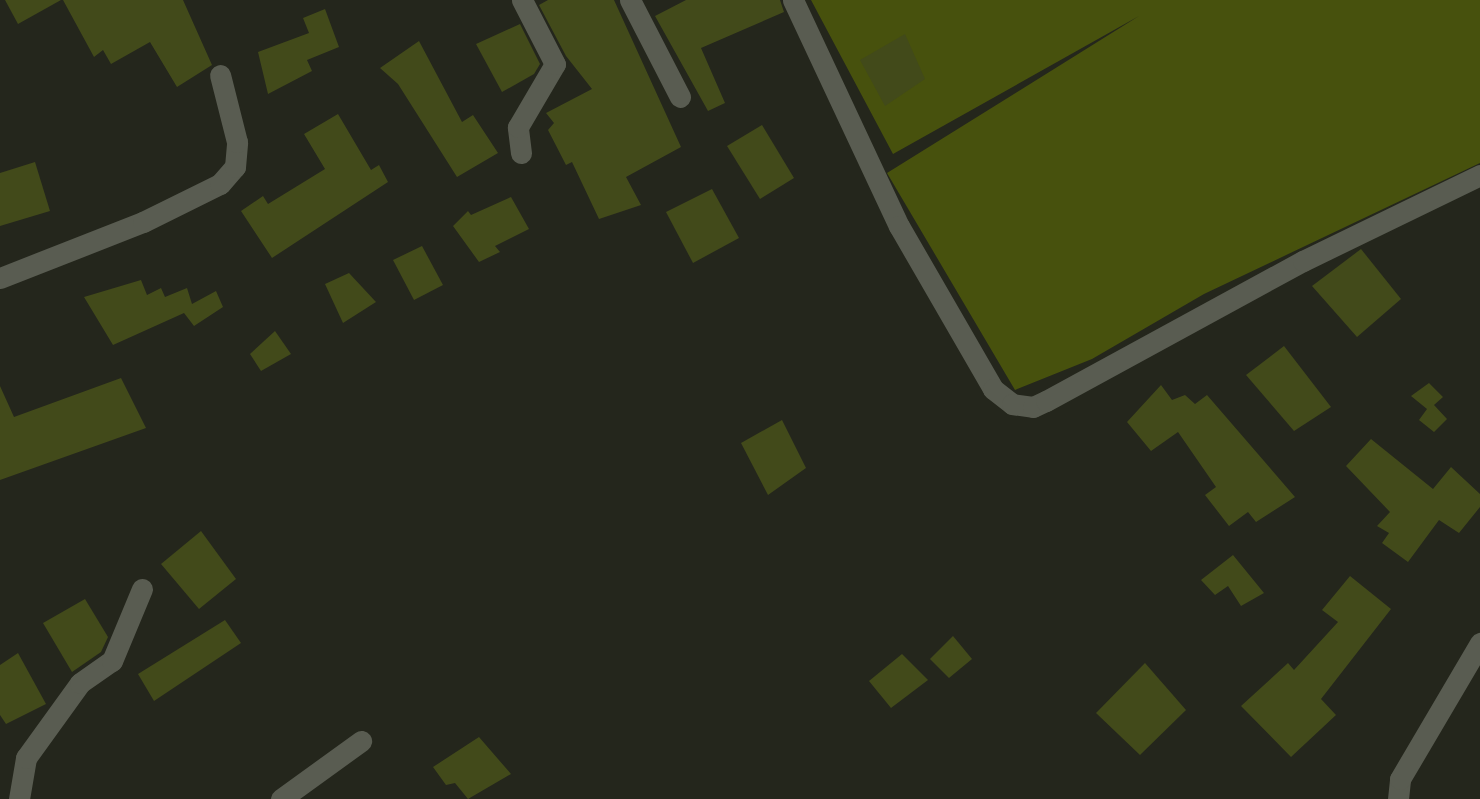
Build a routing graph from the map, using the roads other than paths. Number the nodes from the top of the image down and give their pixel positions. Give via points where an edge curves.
1 (522, 0) edge
2 (631, 0) edge
3 (793, 0) edge
4 (220, 75) dead end
5 (680, 97) dead end
6 (521, 153) dead end
7 (1480, 175) edge
8 (0, 278) edge
9 (142, 589) dead end
10 (1480, 643) edge
11 (361, 741) dead end
12 (1395, 797) edge
13 (19, 799) edge
14 (281, 799) edge

1 - 6 street via 555,64 518,127
2 - 5 street
3 - 7 street via 899,226 993,389 1023,407 1046,401 1303,261
4 - 8 street via 237,142 235,167 220,184 143,222
9 - 13 street via 112,661 80,683 26,758
10 - 12 street
11 - 14 street

